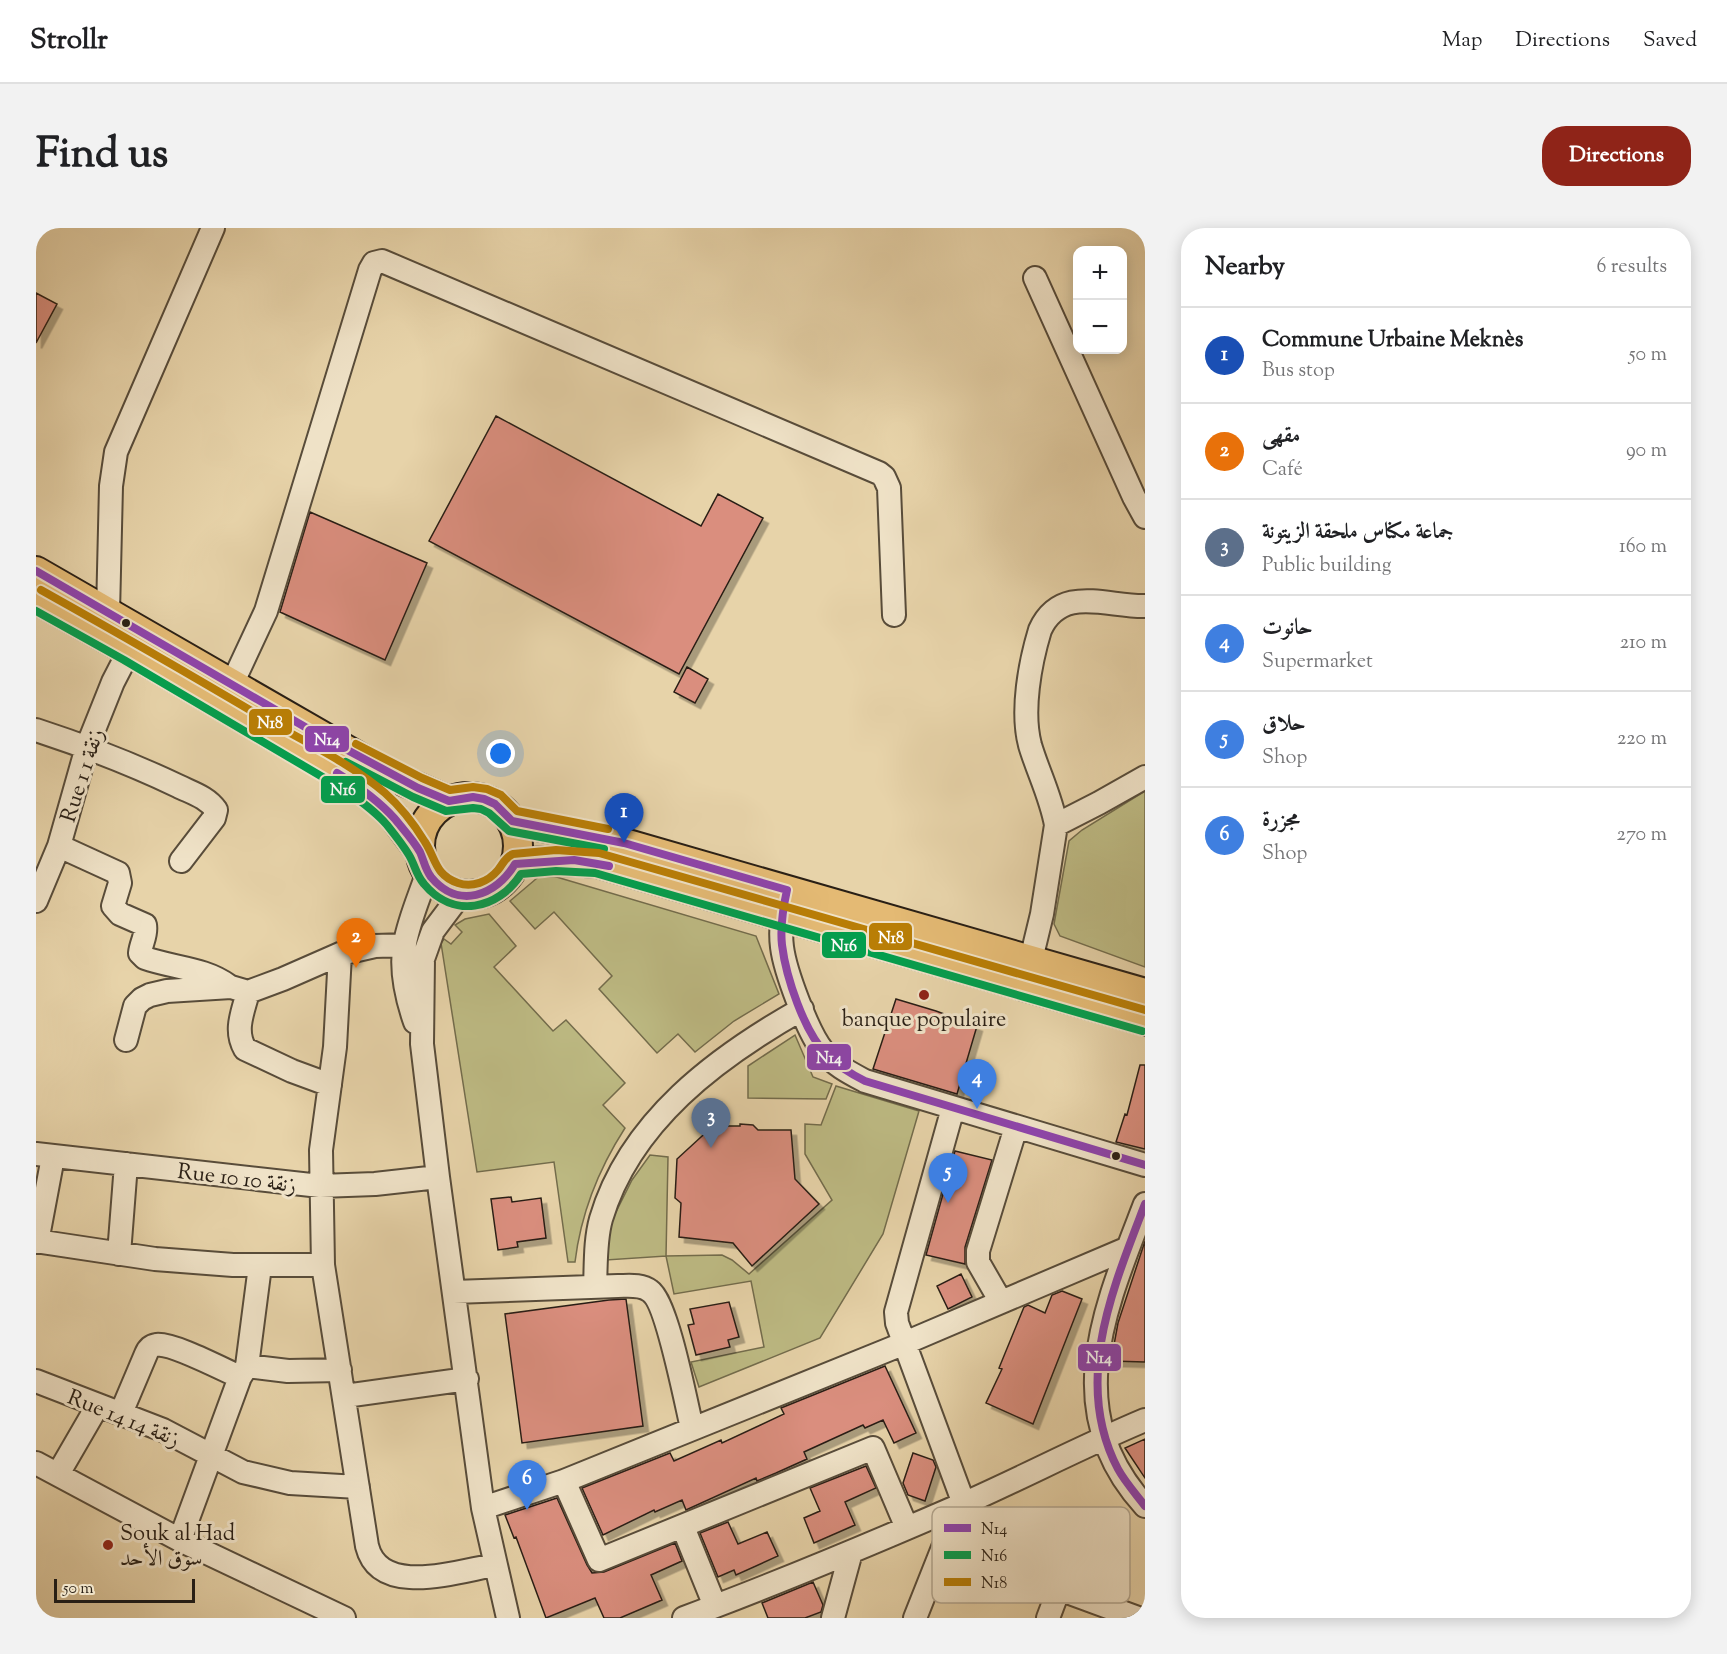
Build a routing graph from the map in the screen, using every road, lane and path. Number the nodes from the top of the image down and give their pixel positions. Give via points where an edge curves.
1 (213, 228) edge
2 (1035, 278) dead end
3 (1145, 517) edge
4 (36, 571) edge
5 (36, 599) edge
6 (1145, 606) edge
7 (108, 613) junction
8 (894, 615) dead end
9 (129, 651) junction
10 (225, 693) junction
11 (36, 730) edge
12 (87, 747) junction
13 (1145, 777) edge
14 (449, 801) junction
15 (512, 820) junction
16 (1056, 825) junction
17 (59, 846) junction
18 (181, 861) dead end
19 (424, 863) junction
20 (515, 864) junction
21 (460, 895) junction
22 (36, 901) edge
23 (784, 903) junction
24 (405, 945) junction
25 (340, 954) junction
26 (1031, 959) junction
27 (1023, 987) junction
28 (239, 990) junction
29 (1145, 993) edge
30 (802, 1010) junction
31 (1145, 1021) edge
32 (126, 1040) dead end
33 (422, 1044) junction
34 (330, 1084) junction
35 (953, 1108) junction
36 (1016, 1126) junction
37 (44, 1156) edge
38 (126, 1164) junction
39 (1145, 1165) edge
40 (438, 1177) junction
41 (320, 1186) junction
42 (1145, 1204) edge
43 (37, 1241) edge
44 (1128, 1248) junction
45 (119, 1254) junction
46 (323, 1265) junction
47 (260, 1266) junction
48 (595, 1287) junction
49 (454, 1292) junction
50 (1001, 1302) junction
51 (905, 1343) junction
52 (340, 1370) junction
53 (244, 1371) junction
54 (467, 1379) junction
55 (36, 1381) edge
56 (345, 1396) junction
57 (98, 1405) junction
58 (121, 1413) junction
59 (1145, 1419) edge
60 (693, 1428) junction
61 (1102, 1437) junction
62 (211, 1456) junction
63 (36, 1463) edge
64 (58, 1474) junction
65 (564, 1481) junction
66 (358, 1487) junction
67 (964, 1504) junction
68 (1145, 1506) edge
69 (957, 1507) edge
70 (963, 1507) edge
71 (483, 1508) junction
72 (932, 1517) edge
73 (682, 1527) junction
74 (907, 1528) junction
75 (180, 1540) junction
76 (851, 1551) junction
77 (495, 1565) junction
78 (932, 1575) edge
79 (1053, 1603) edge
80 (1097, 1603) edge
81 (715, 1606) junction
82 (344, 1618) edge
83 (508, 1618) edge
84 (684, 1618) edge
85 (832, 1618) edge
86 (915, 1618) edge
87 (1047, 1618) edge
88 (1137, 1618) edge

1 - 7 street via 116,452 111,486
2 - 3 street
4 - 7 main road
5 - 9 main road
6 - 16 street via 1072,602 1052,612 1040,630 1027,697 1027,721 1030,744
7 - 10 main road
8 - 10 street via 889,488 879,473 382,261 374,263 370,270 266,611
9 - 10 main road
9 - 12 street, Rue 1 زنقة 1
10 - 14 main road
10 - 19 main road via 368,793 394,817
11 - 12 street
12 - 17 street, Rue 1 زنقة 1
12 - 18 street via 210,801 216,810 214,818
13 - 16 street
14 - 15 main road via 484,799
14 - 19 main road via 426,822 421,837
15 - 20 main road via 518,837
15 - 23 main road via 624,843
16 - 26 street
17 - 22 street, Rue 1 زنقة 1
17 - 28 street via 117,873 120,883 114,906 120,914 145,925 142,955 218,978
19 - 21 main road via 437,884
19 - 24 street via 421,890
20 - 21 main road via 499,886 474,896
20 - 23 main road via 543,860 597,863
21 - 33 street via 433,931 423,959
23 - 26 main road via 934,933
23 - 27 main road
23 - 30 street via 782,947
24 - 25 street via 375,946
24 - 33 street via 405,982
25 - 28 street
25 - 34 street
26 - 27 street
26 - 29 main road
27 - 31 main road
28 - 32 street via 167,991 141,999 132,1013
28 - 34 street via 239,1035 245,1049
30 - 35 street via 823,1051 841,1067 865,1081
30 - 48 street via 764,1030 709,1070 639,1139 601,1220
33 - 40 street
34 - 41 street
35 - 36 street
35 - 51 street via 896,1312
36 - 39 street
36 - 50 street via 978,1251 978,1262
37 - 38 street, Rue 10 زنقة 10
37 - 43 street
38 - 41 street, Rue 10 زنقة 10
38 - 45 street
40 - 41 street, Rue 10 زنقة 10
40 - 49 street
41 - 46 street
42 - 44 street
43 - 45 street
44 - 50 street
44 - 61 street via 1106,1307 1097,1355 1096,1396
45 - 47 street
46 - 47 street
46 - 52 street
47 - 53 street
48 - 49 street
48 - 60 street via 637,1286 652,1291 666,1322
49 - 54 street
50 - 51 street
51 - 60 street
51 - 67 street
52 - 53 street
52 - 56 street
53 - 58 street via 164,1345 153,1345
53 - 62 street
54 - 56 street
54 - 71 street
55 - 57 street, Rue 14 زنقة 14
56 - 66 street
57 - 58 street, Rue 14 زنقة 14
57 - 64 street
58 - 62 street, Rue 14 زنقة 14
59 - 61 street
60 - 65 street
61 - 67 street
61 - 68 street via 1122,1477
62 - 66 street, Rue 14 زنقة 14 via 243,1472 290,1483
62 - 75 street
63 - 64 street
64 - 75 street
65 - 71 street
65 - 73 street via 599,1560
66 - 77 street via 369,1554 386,1573 418,1577
67 - 69 street
67 - 70 street
71 - 77 street
72 - 74 street
73 - 74 street via 873,1448
73 - 81 street
74 - 76 street
75 - 82 street
76 - 81 street
76 - 85 street
77 - 83 street
78 - 86 street
79 - 87 street
80 - 88 street
81 - 84 street

